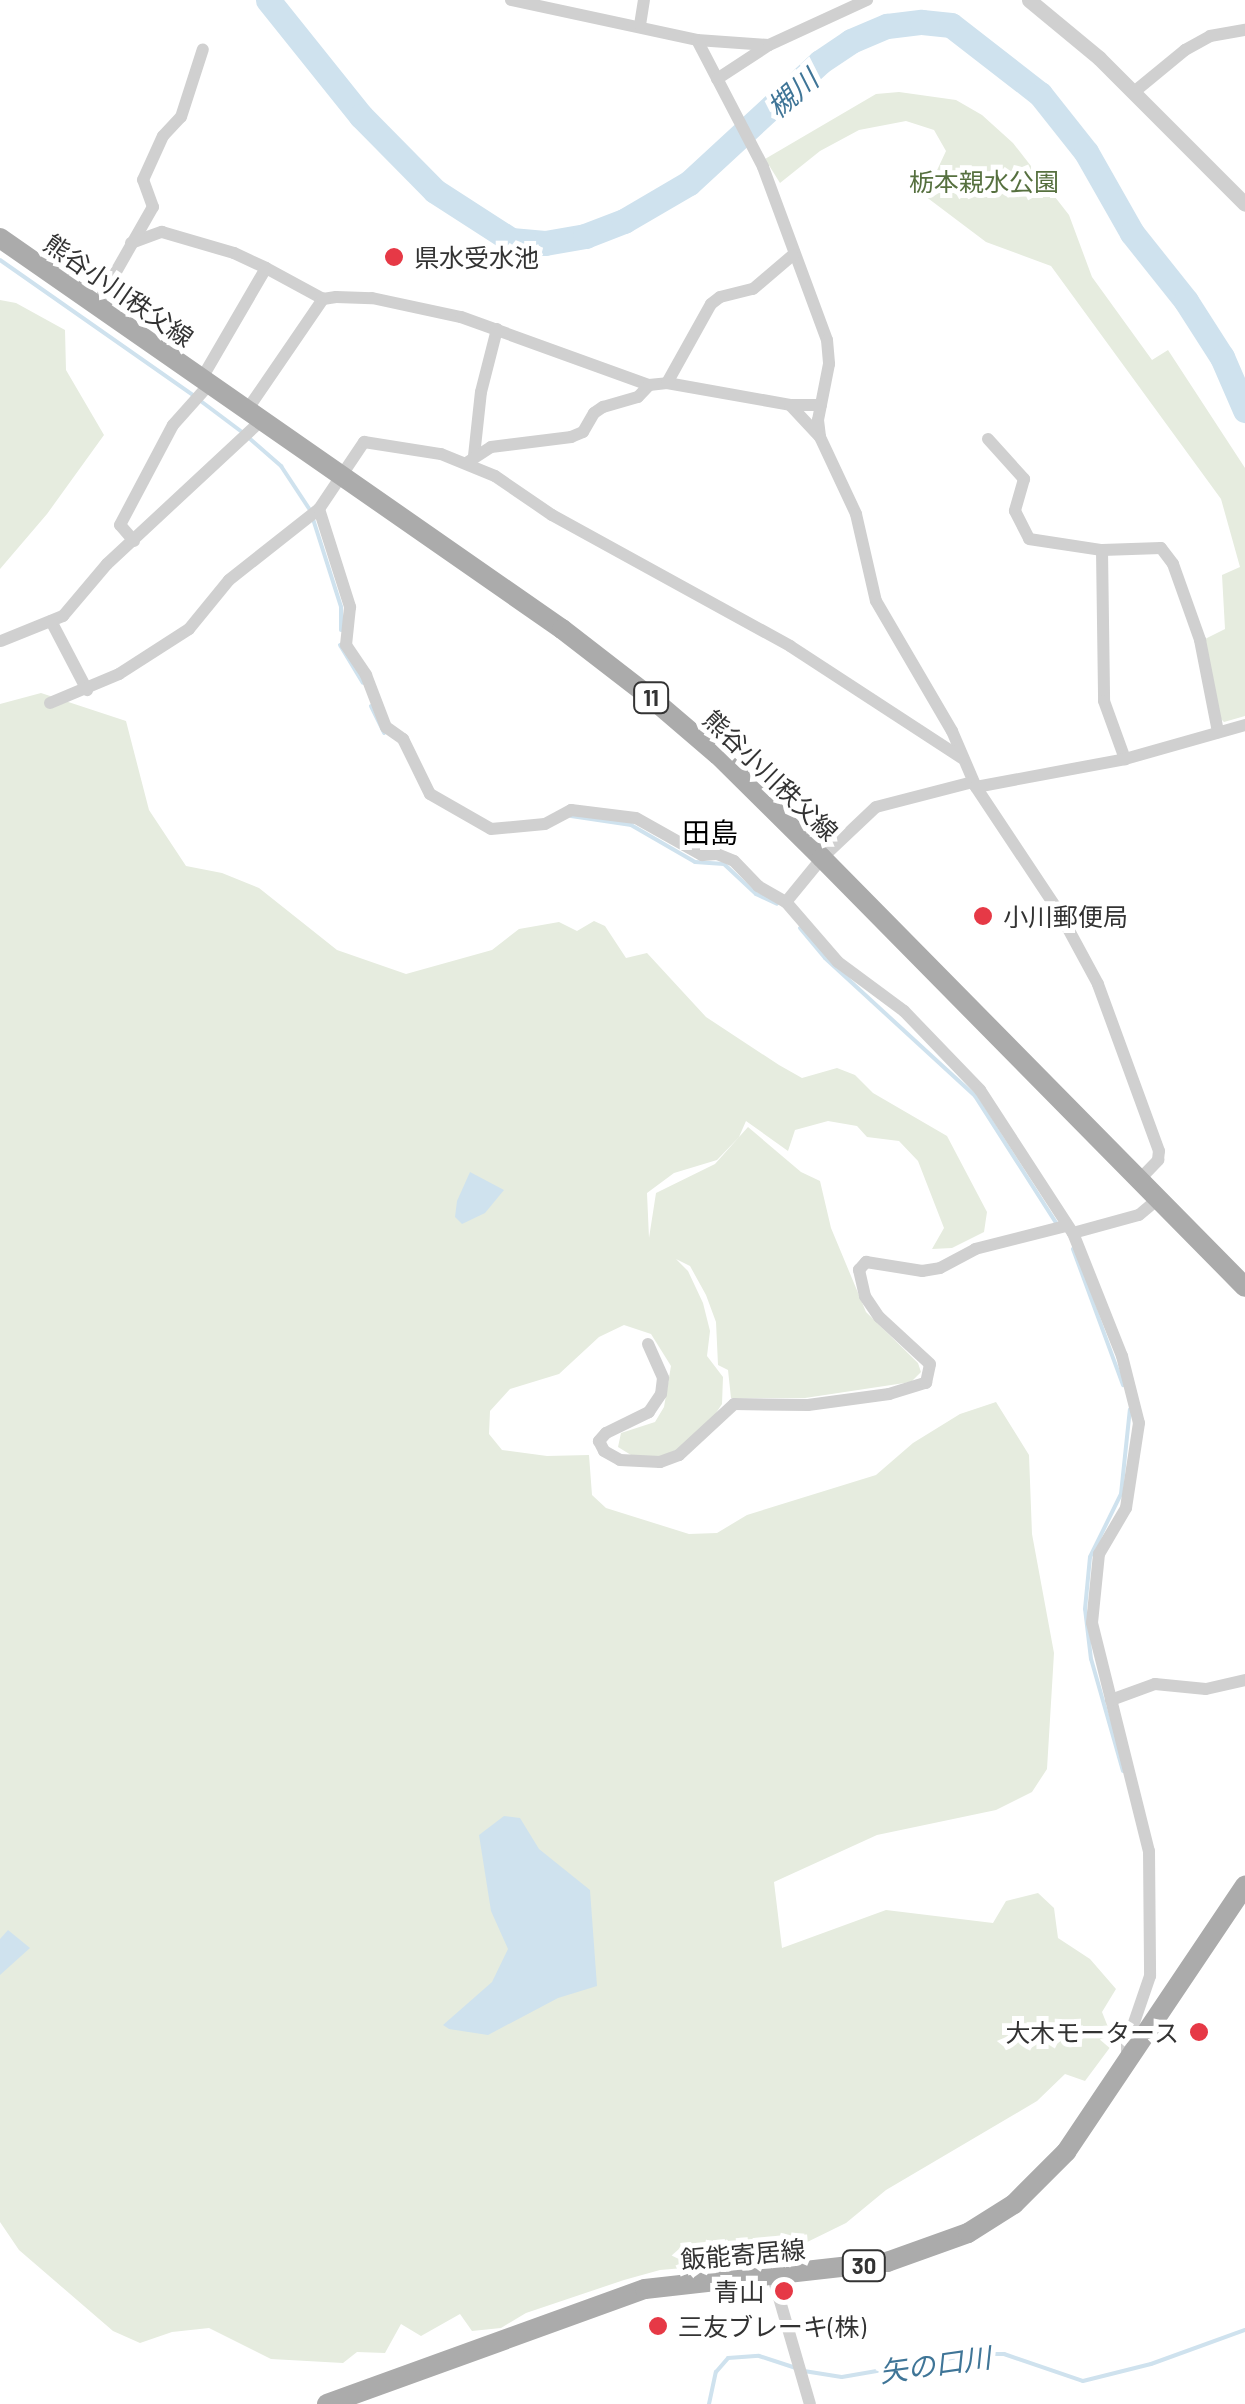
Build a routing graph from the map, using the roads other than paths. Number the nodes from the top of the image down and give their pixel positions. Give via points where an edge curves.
1 (511, 0) edge
2 (644, 0) edge
3 (867, 0) edge
4 (1029, 0) edge
5 (640, 24) junction
6 (1243, 34) edge
7 (696, 40) junction
8 (769, 45) junction
9 (203, 49) dead end
10 (717, 79) junction
11 (1134, 92) junction
12 (1245, 204) edge
13 (0, 238) edge
14 (131, 244) junction
15 (794, 255) junction
16 (266, 268) junction
17 (323, 298) junction
18 (97, 306) junction
19 (496, 329) junction
20 (204, 383) junction
21 (667, 383) junction
22 (649, 385) junction
23 (790, 405) junction
24 (821, 405) junction
25 (255, 415) junction
26 (820, 437) junction
27 (988, 439) dead end
28 (471, 459) junction
29 (342, 475) junction
30 (319, 509) junction
31 (134, 541) junction
32 (1102, 550) junction
33 (51, 621) junction
34 (1, 641) edge
35 (86, 690) junction
36 (50, 703) dead end
37 (1245, 725) edge
38 (1218, 732) junction
39 (962, 758) junction
40 (1125, 758) junction
41 (975, 785) junction
42 (822, 858) junction
43 (786, 902) junction
44 (1139, 1180) junction
45 (1158, 1199) junction
46 (1070, 1230) junction
47 (1245, 1287) edge
48 (648, 1344) dead end
49 (1245, 1680) edge
50 (1111, 1700) junction
51 (1245, 1886) edge
52 (1128, 2064) junction
53 (773, 2277) junction
54 (327, 2404) edge
55 (810, 2404) edge

1 - 5 street
2 - 5 street
3 - 8 street
4 - 11 street
5 - 7 street
6 - 11 street via 1210,36
7 - 8 street
7 - 10 street
8 - 10 street
9 - 14 street via 181,116 142,180 153,207
10 - 15 street via 762,167
11 - 12 street
13 - 18 main road, 熊谷小川秩父線 / 11
14 - 16 street via 162,232
14 - 18 street
15 - 21 street via 753,289 712,304
15 - 24 street via 827,340
16 - 17 street
16 - 20 street
17 - 19 street via 372,298
17 - 25 street via 269,372
18 - 20 main road, 熊谷小川秩父線 / 11
19 - 22 street
19 - 28 street
20 - 25 main road, 熊谷小川秩父線 / 11
20 - 31 street via 173,425 120,525
21 - 22 street
21 - 23 street
22 - 28 street via 638,397 594,412 583,432 571,437 491,446
23 - 24 street
23 - 26 street
24 - 26 street
25 - 29 main road, 熊谷小川秩父線 / 11
25 - 31 street
26 - 39 street via 856,514 876,601
27 - 32 street via 1024,479 1016,511 1030,539
28 - 29 street via 364,442
28 - 39 street via 566,524 790,646
29 - 30 street
29 - 42 main road, 熊谷小川秩父線 / 11 via 603,659 718,755
30 - 35 street via 229,580 189,630
30 - 43 street via 350,607 346,646 366,675 386,727 403,738 430,794 491,829 545,824 572,810 636,818 702,855 734,861
31 - 33 street
32 - 38 street via 1161,548 1173,564 1200,640
32 - 40 street via 1104,700
33 - 34 street
33 - 35 street
35 - 36 street
37 - 38 street
38 - 40 street
39 - 41 street
40 - 41 street
41 - 42 street via 876,807
41 - 44 street via 1060,912 1098,984 1159,1151
42 - 43 street
42 - 44 main road, 熊谷小川秩父線 / 11
43 - 46 street via 838,962 904,1011 980,1090
44 - 45 main road, 熊谷小川秩父線 / 11
45 - 46 street via 1139,1215
45 - 47 main road, 熊谷小川秩父線 / 11
46 - 48 street via 975,1250 940,1268 866,1262 859,1270 865,1296 930,1364 926,1383 808,1405 734,1404 678,1455 660,1462 620,1460 599,1441 649,1412 661,1394 663,1378
46 - 50 street via 1122,1356 1139,1424 1126,1508 1096,1571 1092,1623
49 - 50 street via 1206,1688 1155,1684
50 - 52 street via 1150,1851 1150,1976 1126,2043
51 - 52 main road, 飯能寄居線 / 30
52 - 53 main road, 飯能寄居線 / 30 via 1051,2171 994,2218 942,2245 888,2262
53 - 54 main road, 飯能寄居線 / 30 via 646,2289
53 - 55 street

